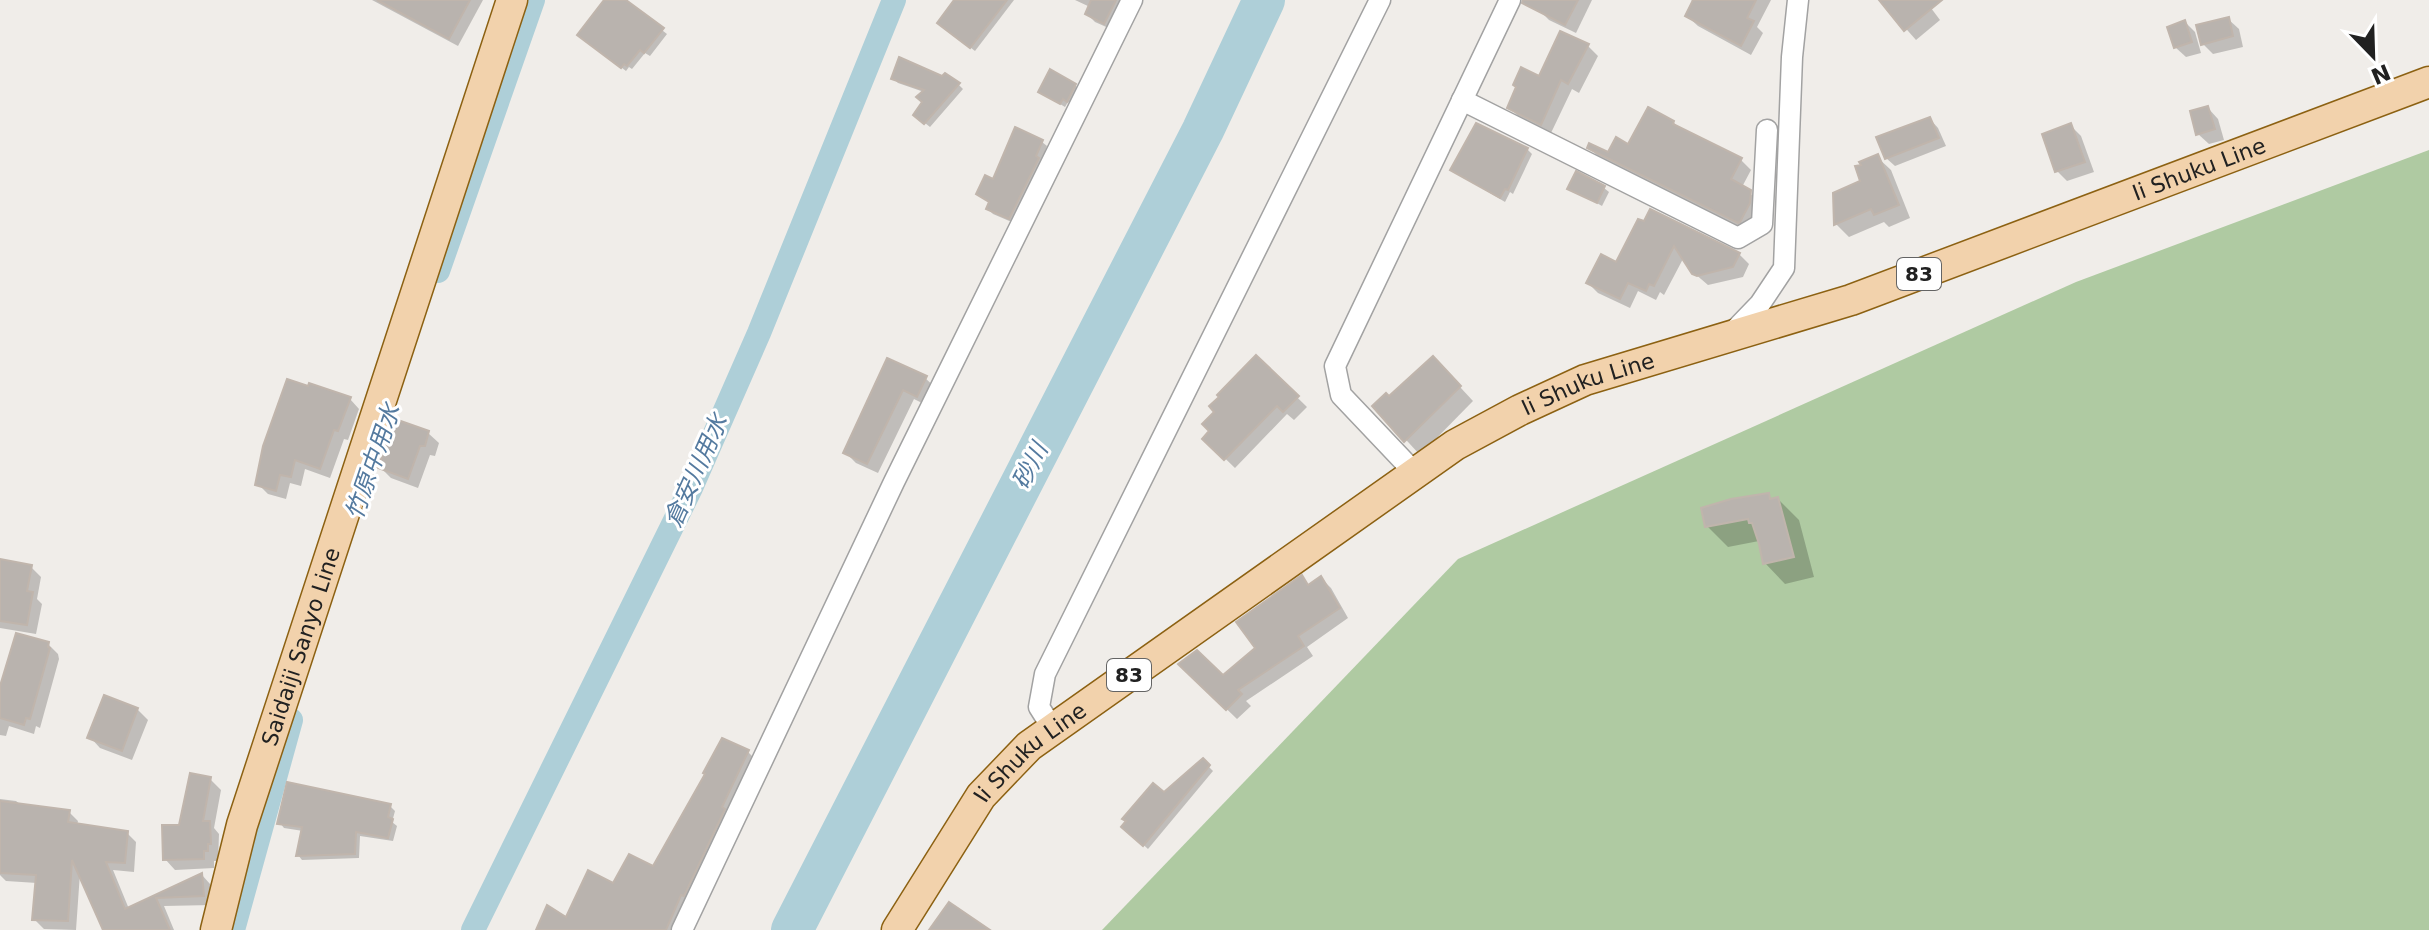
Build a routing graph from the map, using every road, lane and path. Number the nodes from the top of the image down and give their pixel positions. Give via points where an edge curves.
1 (512, 0) edge
2 (1132, 0) edge
3 (1380, 0) edge
4 (1510, 0) edge
5 (1798, 0) edge
6 (2429, 82) edge
7 (1462, 100) junction
8 (1767, 130) dead end
9 (1730, 336) junction
10 (1415, 473) junction
11 (1053, 729) junction
12 (216, 930) edge
13 (682, 930) edge
14 (897, 930) edge

1 - 12 main road, Saidaiji Sanyo Line via 242,825
2 - 13 street via 887,497
3 - 11 street via 1045,674 1039,707
4 - 7 street
5 - 9 street via 1784,268
6 - 9 main road, Ii Shuku Line / 83 via 1851,300
7 - 8 street via 1738,238 1762,224
7 - 10 street via 1335,366 1341,395
9 - 10 main road, Ii Shuku Line / 83 via 1585,380 1455,445
10 - 11 main road, Ii Shuku Line / 83
11 - 14 main road, Ii Shuku Line / 83 via 981,796

